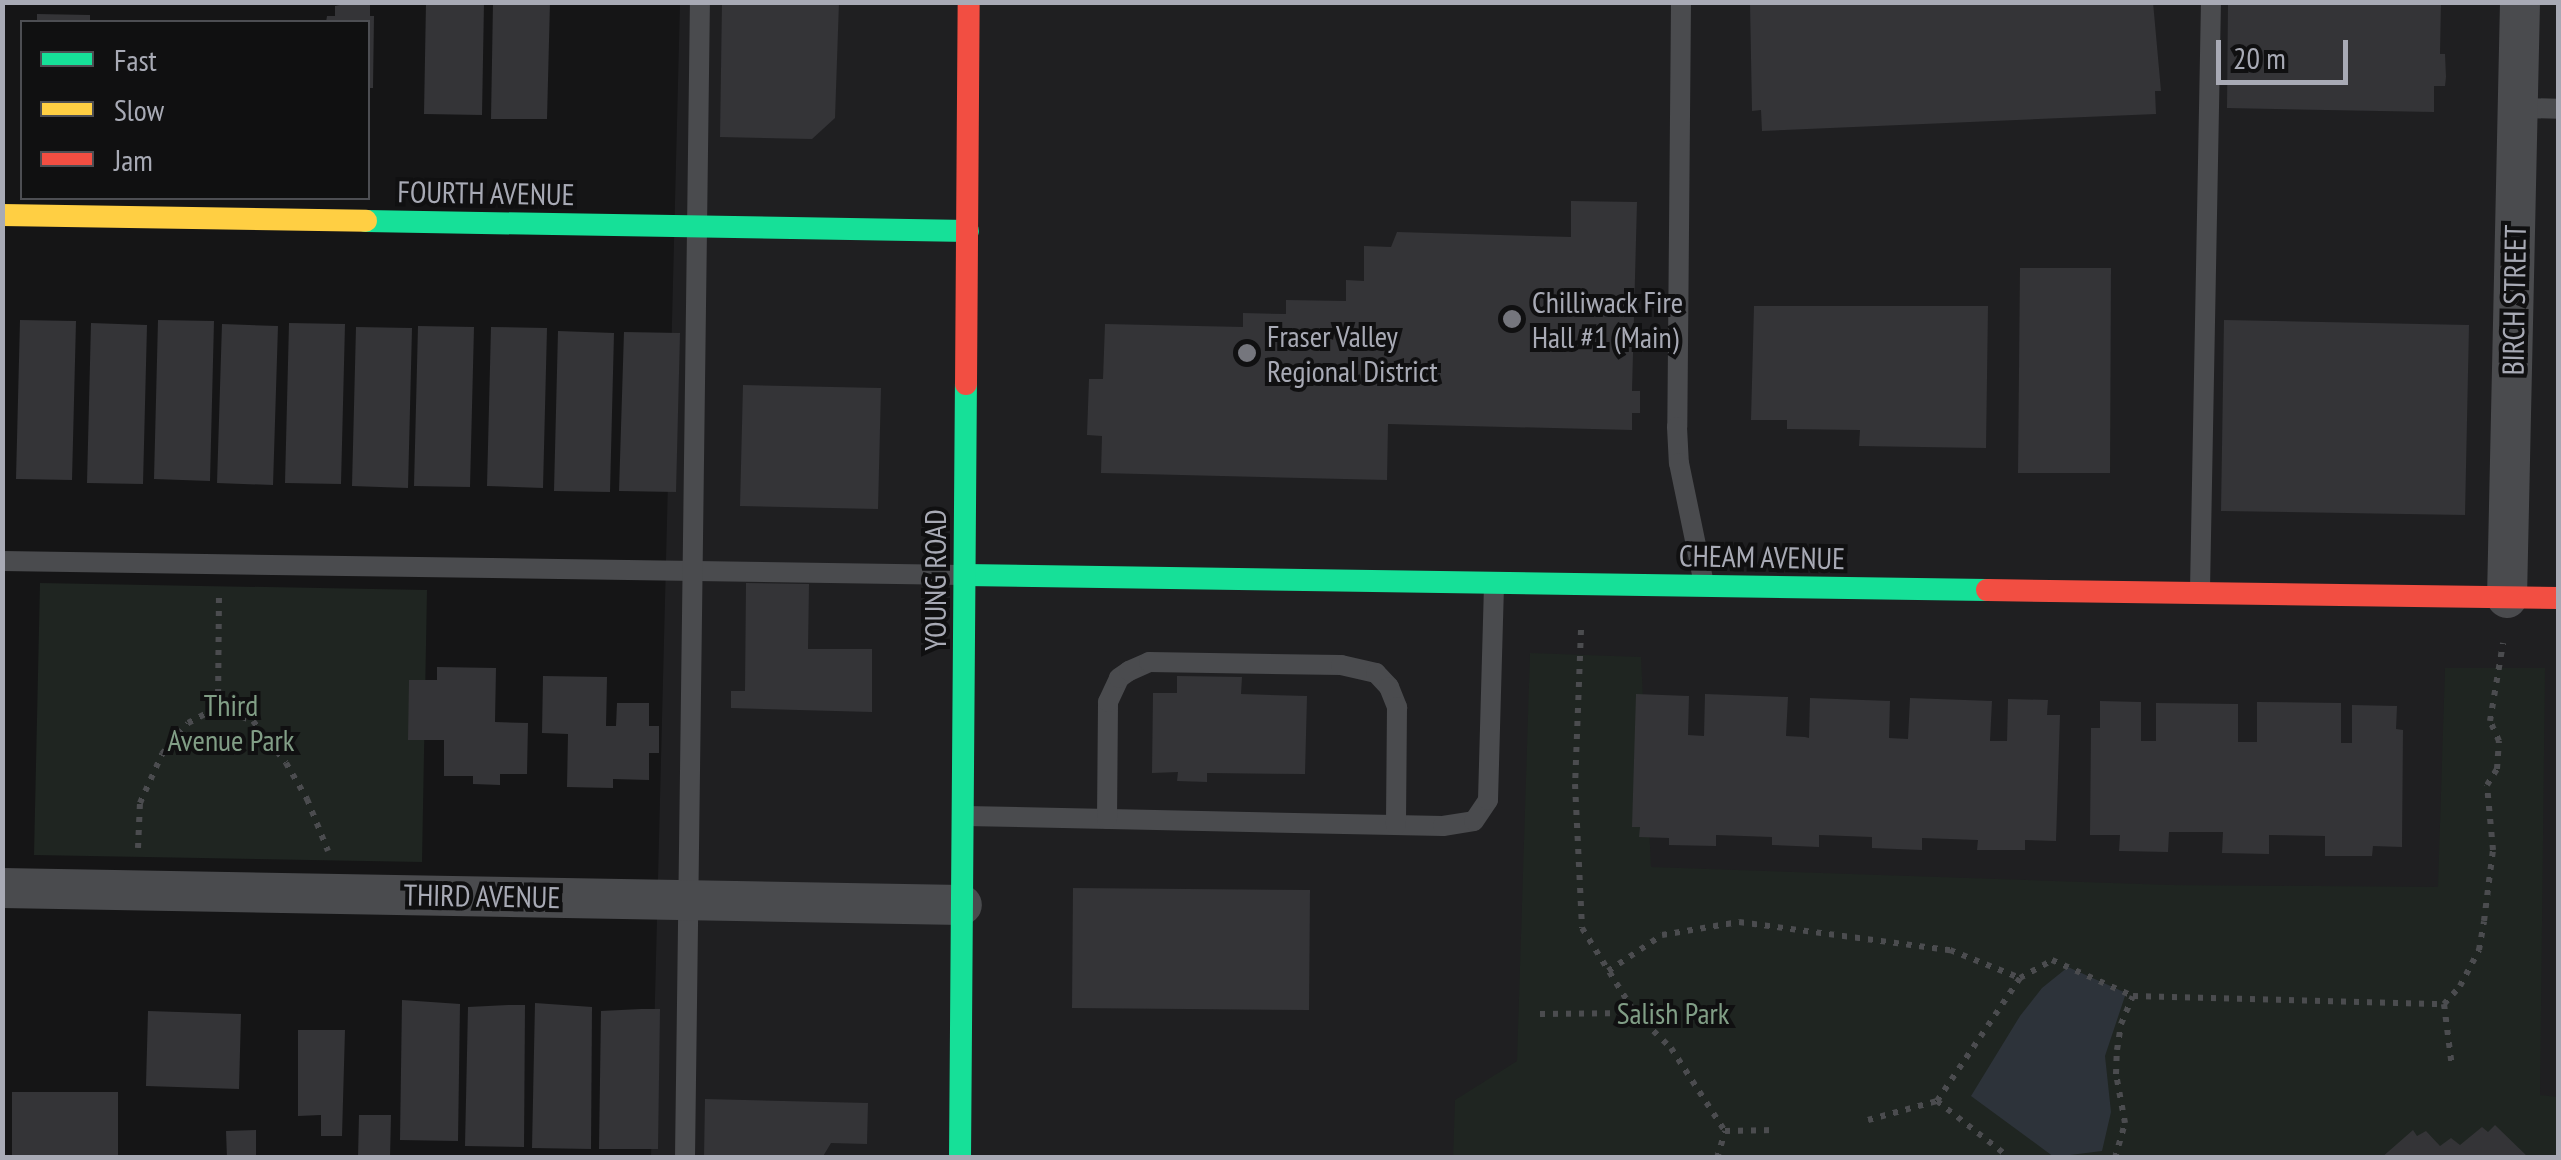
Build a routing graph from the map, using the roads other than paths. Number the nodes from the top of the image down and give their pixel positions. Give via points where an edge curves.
1 (700, 2) edge
2 (970, 2) edge
3 (1680, 2) edge
4 (2211, 2) edge
5 (2520, 2) edge
6 (2539, 108) edge
7 (2, 215) edge
8 (698, 227) junction
9 (968, 232) junction
10 (2, 561) edge
11 (695, 572) junction
12 (965, 576) junction
13 (1494, 583) junction
14 (1705, 586) junction
15 (2200, 593) junction
16 (2507, 598) junction
17 (2558, 598) edge
18 (963, 816) junction
19 (1107, 819) junction
20 (1396, 825) junction
21 (2, 888) edge
22 (690, 900) junction
23 (962, 905) junction
24 (685, 1158) edge
25 (960, 1158) edge

1 - 8 lane
2 - 9 street, YOUNG ROAD
3 - 14 lane via 1677,426
4 - 15 lane
5 - 6 street, BIRCH STREET
6 - 16 street, BIRCH STREET
7 - 8 street, FOURTH AVENUE
8 - 9 street, FOURTH AVENUE
8 - 11 lane
9 - 12 street, YOUNG ROAD
10 - 11 lane
11 - 12 lane
11 - 22 lane
12 - 13 street, CHEAM AVENUE
12 - 18 street, YOUNG ROAD
13 - 14 street, CHEAM AVENUE
13 - 20 lane via 1484,811 1460,825
14 - 15 street, CHEAM AVENUE
15 - 16 street, CHEAM AVENUE
16 - 17 street, CHEAM AVENUE
18 - 19 lane
18 - 23 street, YOUNG ROAD
19 - 20 lane
19 - 20 lane via 1108,702 1129,671 1149,662 1341,664 1376,673 1397,707
21 - 22 street, THIRD AVENUE
22 - 23 street, THIRD AVENUE
22 - 24 lane
23 - 25 street, YOUNG ROAD

